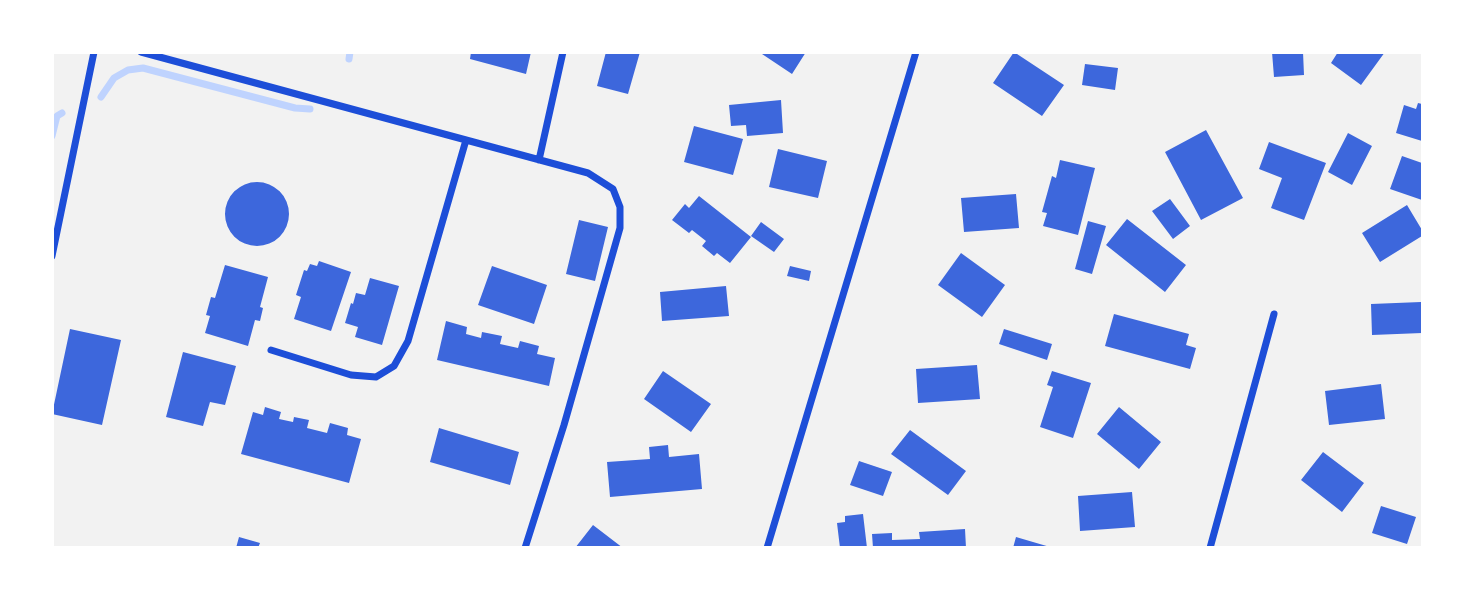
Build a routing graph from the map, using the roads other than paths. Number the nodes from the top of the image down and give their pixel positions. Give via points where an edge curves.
1 (94, 52) edge
2 (141, 52) edge
3 (564, 52) edge
4 (916, 52) edge
5 (466, 140) junction
6 (539, 160) junction
7 (52, 256) edge
8 (1274, 314) dead end
9 (271, 350) dead end
10 (525, 548) edge
11 (767, 548) edge
12 (1210, 548) edge

1 - 7 street
2 - 5 street
3 - 6 street
4 - 11 street
5 - 6 street
5 - 9 street via 408,341 394,366 376,377 351,375
6 - 10 street via 587,173 613,189 620,207 620,228
8 - 12 street

